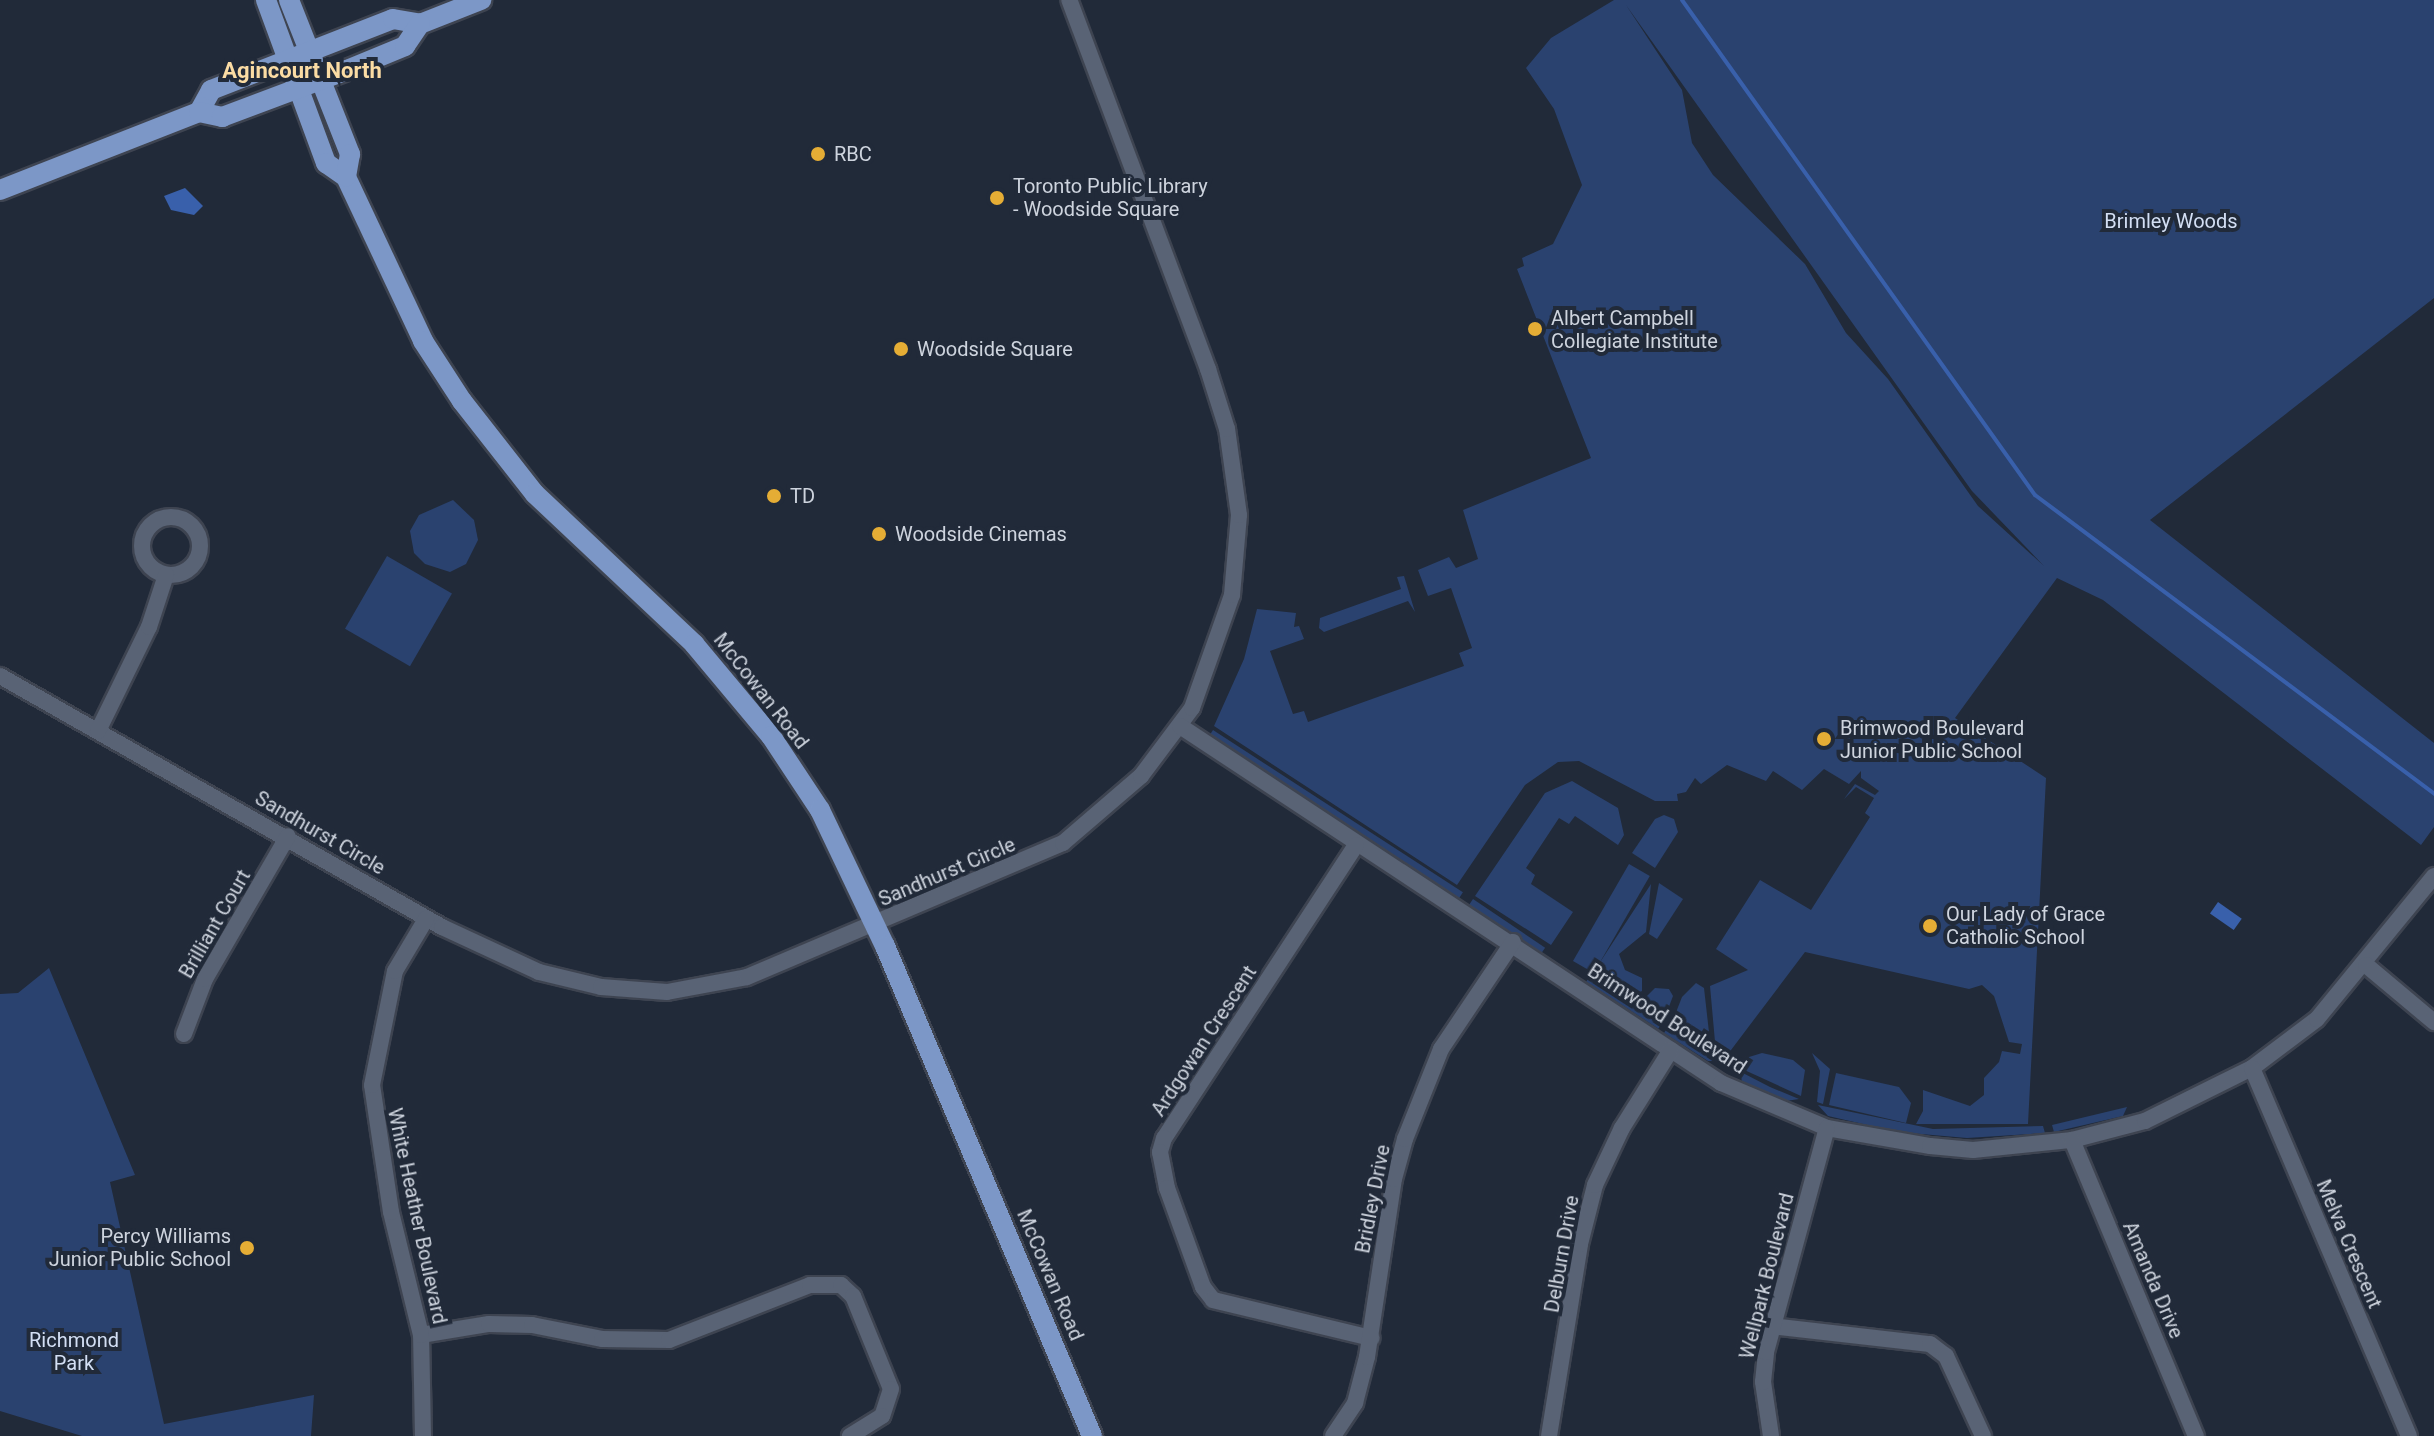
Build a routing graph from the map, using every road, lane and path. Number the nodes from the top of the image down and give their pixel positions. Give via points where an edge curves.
1 (266, 0) edge
2 (289, 0) edge
3 (481, 0) edge
4 (1069, 0) edge
5 (420, 24) junction
6 (310, 52) junction
7 (288, 61) junction
8 (321, 79) junction
9 (298, 88) junction
10 (199, 112) junction
11 (346, 177) junction
12 (0, 190) edge
13 (166, 575) dead end
14 (0, 676) edge
15 (1180, 726) junction
16 (98, 731) junction
17 (288, 836) junction
18 (1356, 845) junction
19 (2434, 876) edge
20 (426, 919) junction
21 (875, 924) junction
22 (1513, 942) junction
23 (2366, 965) junction
24 (2434, 1022) edge
25 (184, 1034) dead end
26 (1671, 1050) junction
27 (2252, 1068) junction
28 (1827, 1128) junction
29 (2072, 1140) junction
30 (1771, 1326) junction
31 (421, 1335) junction
32 (1371, 1338) junction
33 (423, 1436) edge
34 (850, 1436) edge
35 (1092, 1436) edge
36 (1333, 1436) edge
37 (1549, 1436) edge
38 (1771, 1436) edge
39 (1983, 1436) edge
40 (2196, 1436) edge
41 (2409, 1436) edge

1 - 7 main road, McCowan Road
2 - 6 main road, McCowan Road
3 - 5 main road
4 - 15 street, Sandhurst Circle via 1204,356 1237,482 1232,595 1219,644
5 - 6 main road via 393,19
5 - 8 main road via 405,46
6 - 7 main road
6 - 8 main road, McCowan Road
7 - 9 main road, McCowan Road
7 - 10 main road via 211,90
8 - 9 main road
8 - 11 main road, McCowan Road via 350,154
9 - 10 main road via 222,117
9 - 11 main road, McCowan Road via 326,163
10 - 12 main road
11 - 21 main road, McCowan Road via 417,329 462,401 535,494 694,644 771,736 820,810
13 - 16 street via 149,627
14 - 16 street, Sandhurst Circle
15 - 18 street, Brimwood Boulevard
15 - 21 street, Sandhurst Circle via 1141,776 1063,843
16 - 17 street, Sandhurst Circle
17 - 20 street, Sandhurst Circle
17 - 25 street, Brilliant Court via 205,979
18 - 22 street, Brimwood Boulevard
18 - 32 street, Ardgowan Crescent via 1164,1138 1160,1152 1167,1188 1203,1287 1213,1300
19 - 23 street, Brimwood Boulevard
20 - 21 street, Sandhurst Circle via 539,972 601,987 667,992 747,977
20 - 31 street, White Heather Boulevard via 395,971 372,1085 391,1212
21 - 35 main road, McCowan Road
22 - 26 street, Brimwood Boulevard
22 - 32 street, Bridley Drive via 1441,1049 1405,1139 1391,1192
23 - 24 street
23 - 27 street, Brimwood Boulevard via 2317,1019
26 - 28 street, Brimwood Boulevard via 1721,1083
26 - 37 street, Delburn Drive via 1622,1128 1595,1185 1580,1244
27 - 29 street, Brimwood Boulevard via 2145,1121
27 - 41 street, Melva Crescent
28 - 29 street, Brimwood Boulevard via 1973,1150
28 - 30 street, Wellpark Boulevard
29 - 40 street, Amanda Drive
30 - 38 street, Wellpark Boulevard via 1763,1382
30 - 39 street via 1930,1344 1946,1356
31 - 33 street, White Heather Boulevard
31 - 34 street via 518,1324 602,1339 669,1340 810,1285 841,1285 853,1296 891,1389 882,1416
32 - 36 street, Bridley Drive via 1355,1403

